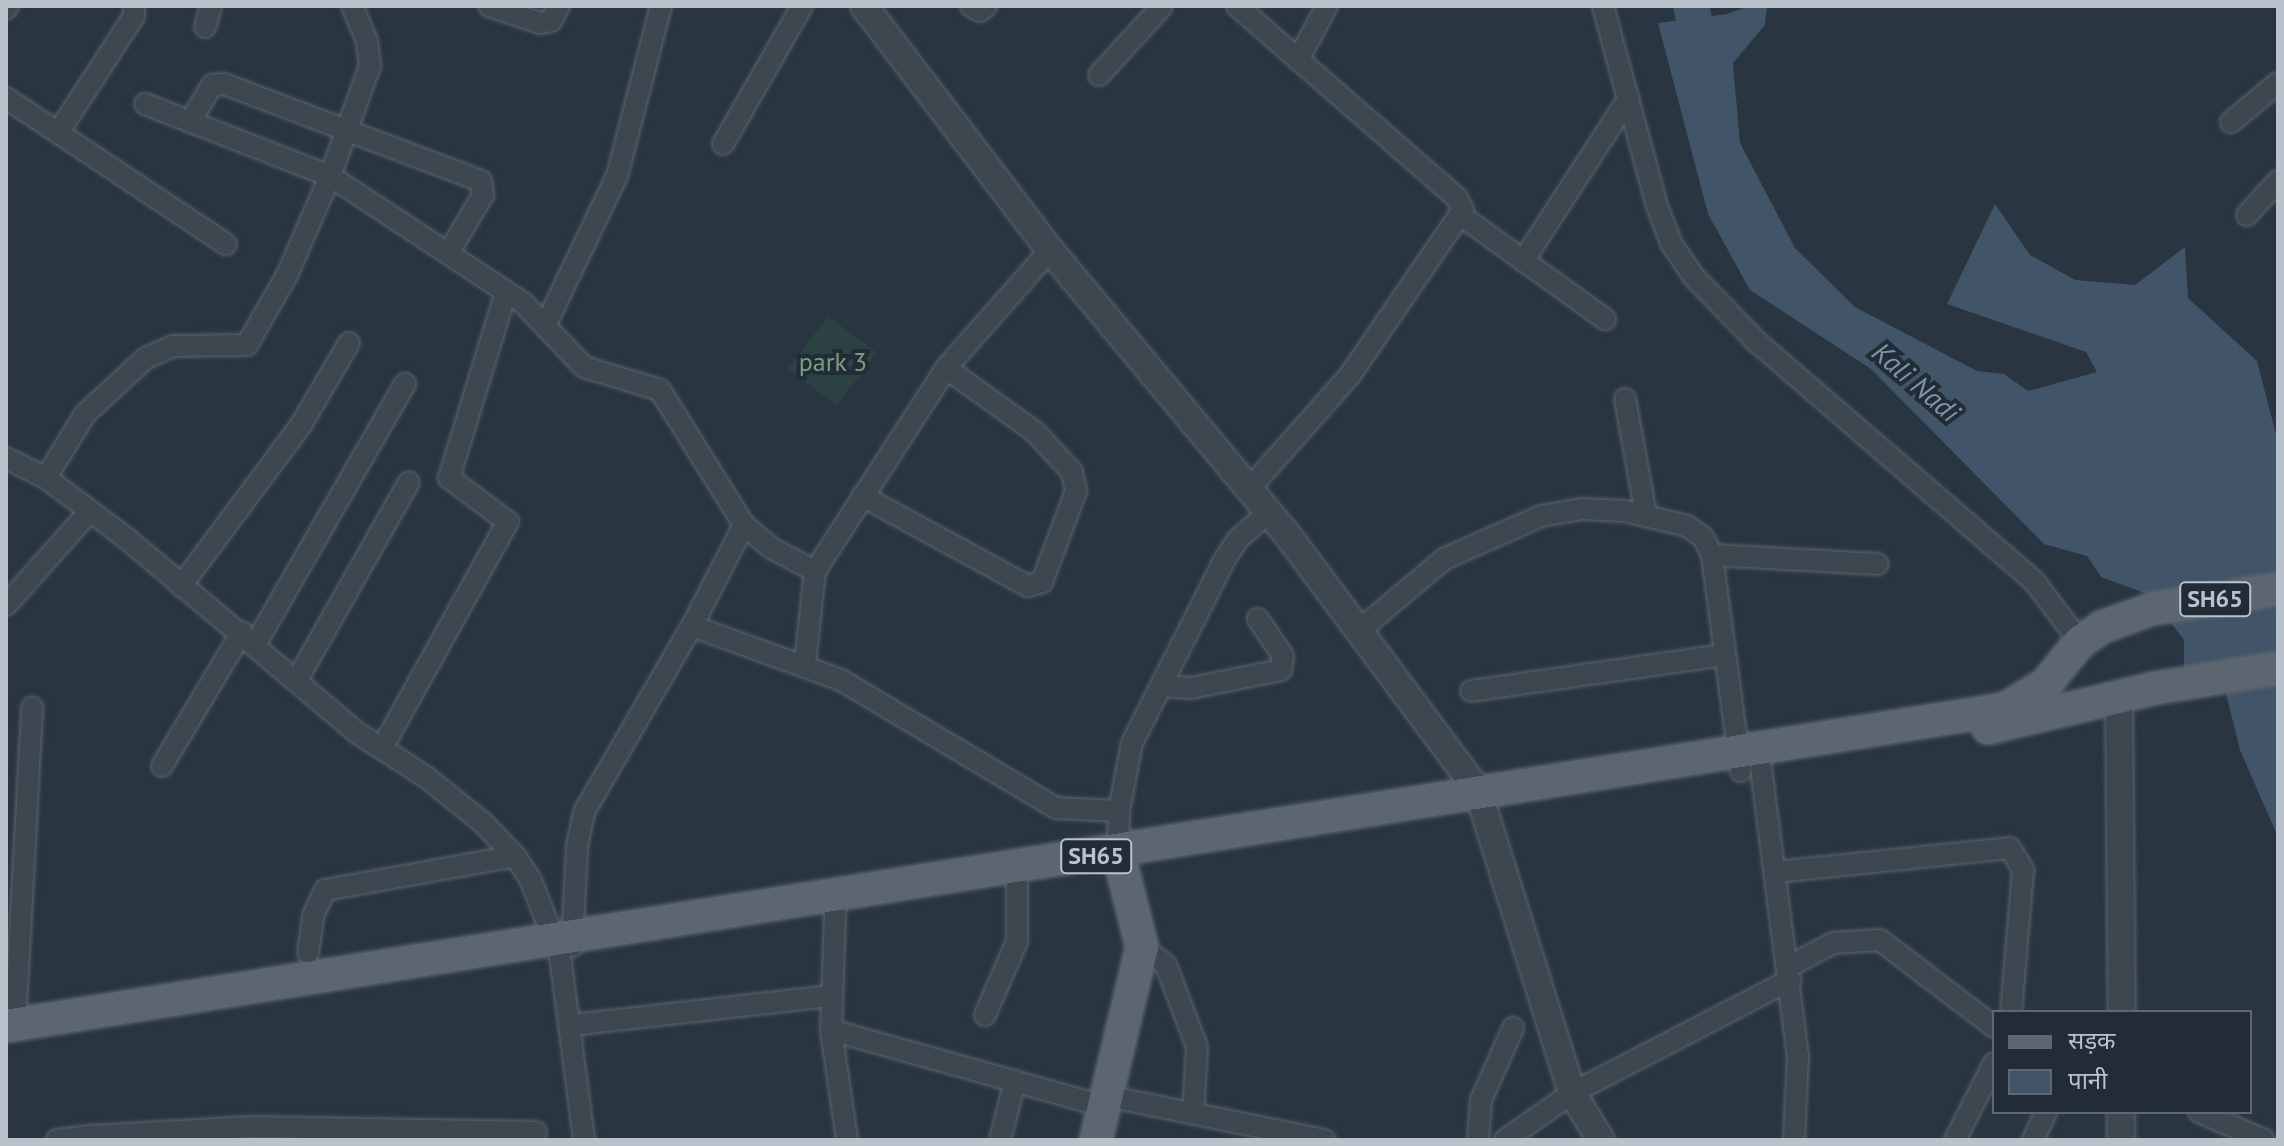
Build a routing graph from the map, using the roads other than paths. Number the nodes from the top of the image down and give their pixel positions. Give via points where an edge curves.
1 (134, 6) edge
2 (211, 6) edge
3 (352, 6) edge
4 (489, 6) edge
5 (559, 6) edge
6 (661, 6) edge
7 (802, 6) edge
8 (864, 6) edge
9 (971, 6) edge
10 (986, 6) edge
11 (1162, 6) edge
12 (1237, 6) edge
13 (1327, 6) edge
14 (1603, 6) edge
15 (205, 27) dead end
16 (1298, 60) junction
17 (1099, 75) dead end
18 (2278, 83) edge
19 (6, 98) edge
20 (1629, 98) junction
21 (145, 104) dead end
22 (190, 122) junction
23 (2231, 122) dead end
24 (351, 129) junction
25 (58, 133) junction
26 (723, 144) dead end
27 (330, 176) junction
28 (2278, 181) edge
29 (2247, 215) dead end
30 (1463, 217) junction
31 (226, 244) dead end
32 (1050, 250) junction
33 (449, 252) junction
34 (1523, 261) junction
35 (506, 291) junction
36 (1605, 319) dead end
37 (546, 324) junction
38 (349, 343) dead end
39 (946, 368) junction
40 (405, 384) dead end
41 (1625, 399) dead end
42 (6, 458) edge
43 (46, 478) junction
44 (409, 482) dead end
45 (1251, 487) junction
46 (862, 496) junction
47 (90, 511) junction
48 (1269, 512) junction
49 (1646, 514) junction
50 (744, 525) junction
51 (1712, 555) junction
52 (1878, 564) dead end
53 (815, 571) junction
54 (181, 586) junction
55 (2278, 589) edge
56 (6, 605) edge
57 (1258, 619) dead end
58 (692, 626) junction
59 (1361, 629) junction
60 (249, 638) junction
61 (2080, 642) junction
62 (1724, 655) junction
63 (805, 663) junction
64 (2278, 668) edge
65 (297, 680) junction
66 (1161, 686) junction
67 (1471, 691) dead end
68 (2119, 699) junction
69 (32, 707) dead end
70 (382, 748) junction
71 (1747, 764) junction
72 (162, 766) dead end
73 (1482, 800) junction
74 (1119, 811) junction
75 (515, 856) junction
76 (1120, 860) junction
77 (1775, 872) junction
78 (1017, 884) junction
79 (835, 912) junction
80 (565, 946) junction
81 (1142, 947) junction
82 (308, 953) dead end
83 (1789, 973) junction
84 (830, 996) junction
85 (2011, 1010) edge
86 (2122, 1010) edge
87 (985, 1015) dead end
88 (572, 1025) junction
89 (1992, 1025) edge
90 (1513, 1028) dead end
91 (831, 1030) junction
92 (9, 1032) edge
93 (1992, 1067) edge
94 (1015, 1081) junction
95 (1572, 1093) junction
96 (1105, 1101) junction
97 (1193, 1114) junction
98 (2045, 1114) edge
99 (2121, 1114) edge
100 (2204, 1114) edge
101 (536, 1132) dead end
102 (90, 1138) edge
103 (57, 1140) edge
104 (584, 1140) edge
105 (847, 1140) edge
106 (1000, 1140) edge
107 (1096, 1140) edge
108 (1325, 1140) edge
109 (1478, 1140) edge
110 (1505, 1140) edge
111 (1601, 1140) edge
112 (1794, 1140) edge
113 (1955, 1140) edge
114 (2033, 1140) edge
115 (2121, 1140) edge
116 (2264, 1140) edge

1 - 25 street via 134,16
2 - 15 street
3 - 24 street via 370,53
4 - 5 street via 540,23 551,21
6 - 37 street via 617,176
7 - 26 street
8 - 32 street
9 - 10 street via 980,11
11 - 17 street
12 - 16 street
13 - 16 street
14 - 20 street
16 - 30 street via 1457,198
18 - 23 street
19 - 25 street
20 - 34 street
20 - 61 street via 1657,206 1671,243 1693,276 1757,342 2034,581
21 - 22 street
22 - 24 street via 217,83
22 - 27 street
24 - 27 street
24 - 33 street via 485,184
25 - 31 street
27 - 33 street
27 - 43 street via 299,251 247,345 173,346 146,358 85,414
28 - 29 street
30 - 34 street
30 - 45 street via 1319,415
32 - 39 street
32 - 45 street
33 - 35 street
34 - 36 street
35 - 37 street
35 - 70 street via 449,478 508,522
37 - 50 street via 595,374 643,381 660,390
38 - 54 street via 301,425
39 - 46 street
39 - 46 street via 1035,432 1072,472 1076,491 1042,582 1028,586
40 - 60 street
41 - 49 street
42 - 43 street
43 - 47 street
44 - 65 street
45 - 48 street
46 - 53 street
47 - 54 street
47 - 56 street
48 - 59 street
48 - 66 street via 1238,539 1225,559
49 - 51 street via 1687,526 1703,537
49 - 59 street via 1582,509 1541,516 1488,535 1444,559
50 - 53 street via 771,548
50 - 58 street
51 - 52 street
51 - 62 street
53 - 63 street
54 - 60 street
55 - 61 main road, SH65 via 2152,609 2102,627
57 - 66 street via 1283,656 1281,670 1191,688
58 - 63 street
58 - 80 street via 584,812
59 - 73 street
60 - 65 street
60 - 72 street
61 - 71 main road, SH65 via 2046,684 2007,708
62 - 67 street
62 - 71 street
63 - 74 street via 894,707 1033,797 1075,812
64 - 68 main road, SH65
65 - 70 street
66 - 74 street via 1132,743
68 - 71 main road, SH65 via 2030,721
68 - 86 street
69 - 92 street
70 - 75 street via 426,777
71 - 73 main road, SH65
71 - 77 street
73 - 76 main road, SH65
73 - 95 street
74 - 76 street
75 - 80 street
75 - 82 street via 325,890 313,916
76 - 78 main road, SH65
76 - 80 main road, SH65
76 - 81 main road
77 - 83 street
77 - 85 street via 2010,848 2023,870
78 - 79 main road, SH65
78 - 87 street via 1017,941
79 - 80 main road, SH65
79 - 84 street
80 - 88 street
80 - 92 main road, SH65
81 - 96 main road
81 - 97 street via 1166,965 1197,1047
83 - 89 street via 1833,943 1880,940
83 - 95 street
83 - 112 street via 1798,1055
84 - 88 street
84 - 91 street
88 - 104 street
90 - 109 street via 1481,1100
91 - 94 street
91 - 105 street
93 - 113 street
94 - 96 street
94 - 106 street
95 - 110 street
95 - 111 street
96 - 97 street
96 - 107 main road
97 - 108 street
98 - 114 street
99 - 115 street
100 - 116 street
101 - 102 street via 252,1127
102 - 103 street

